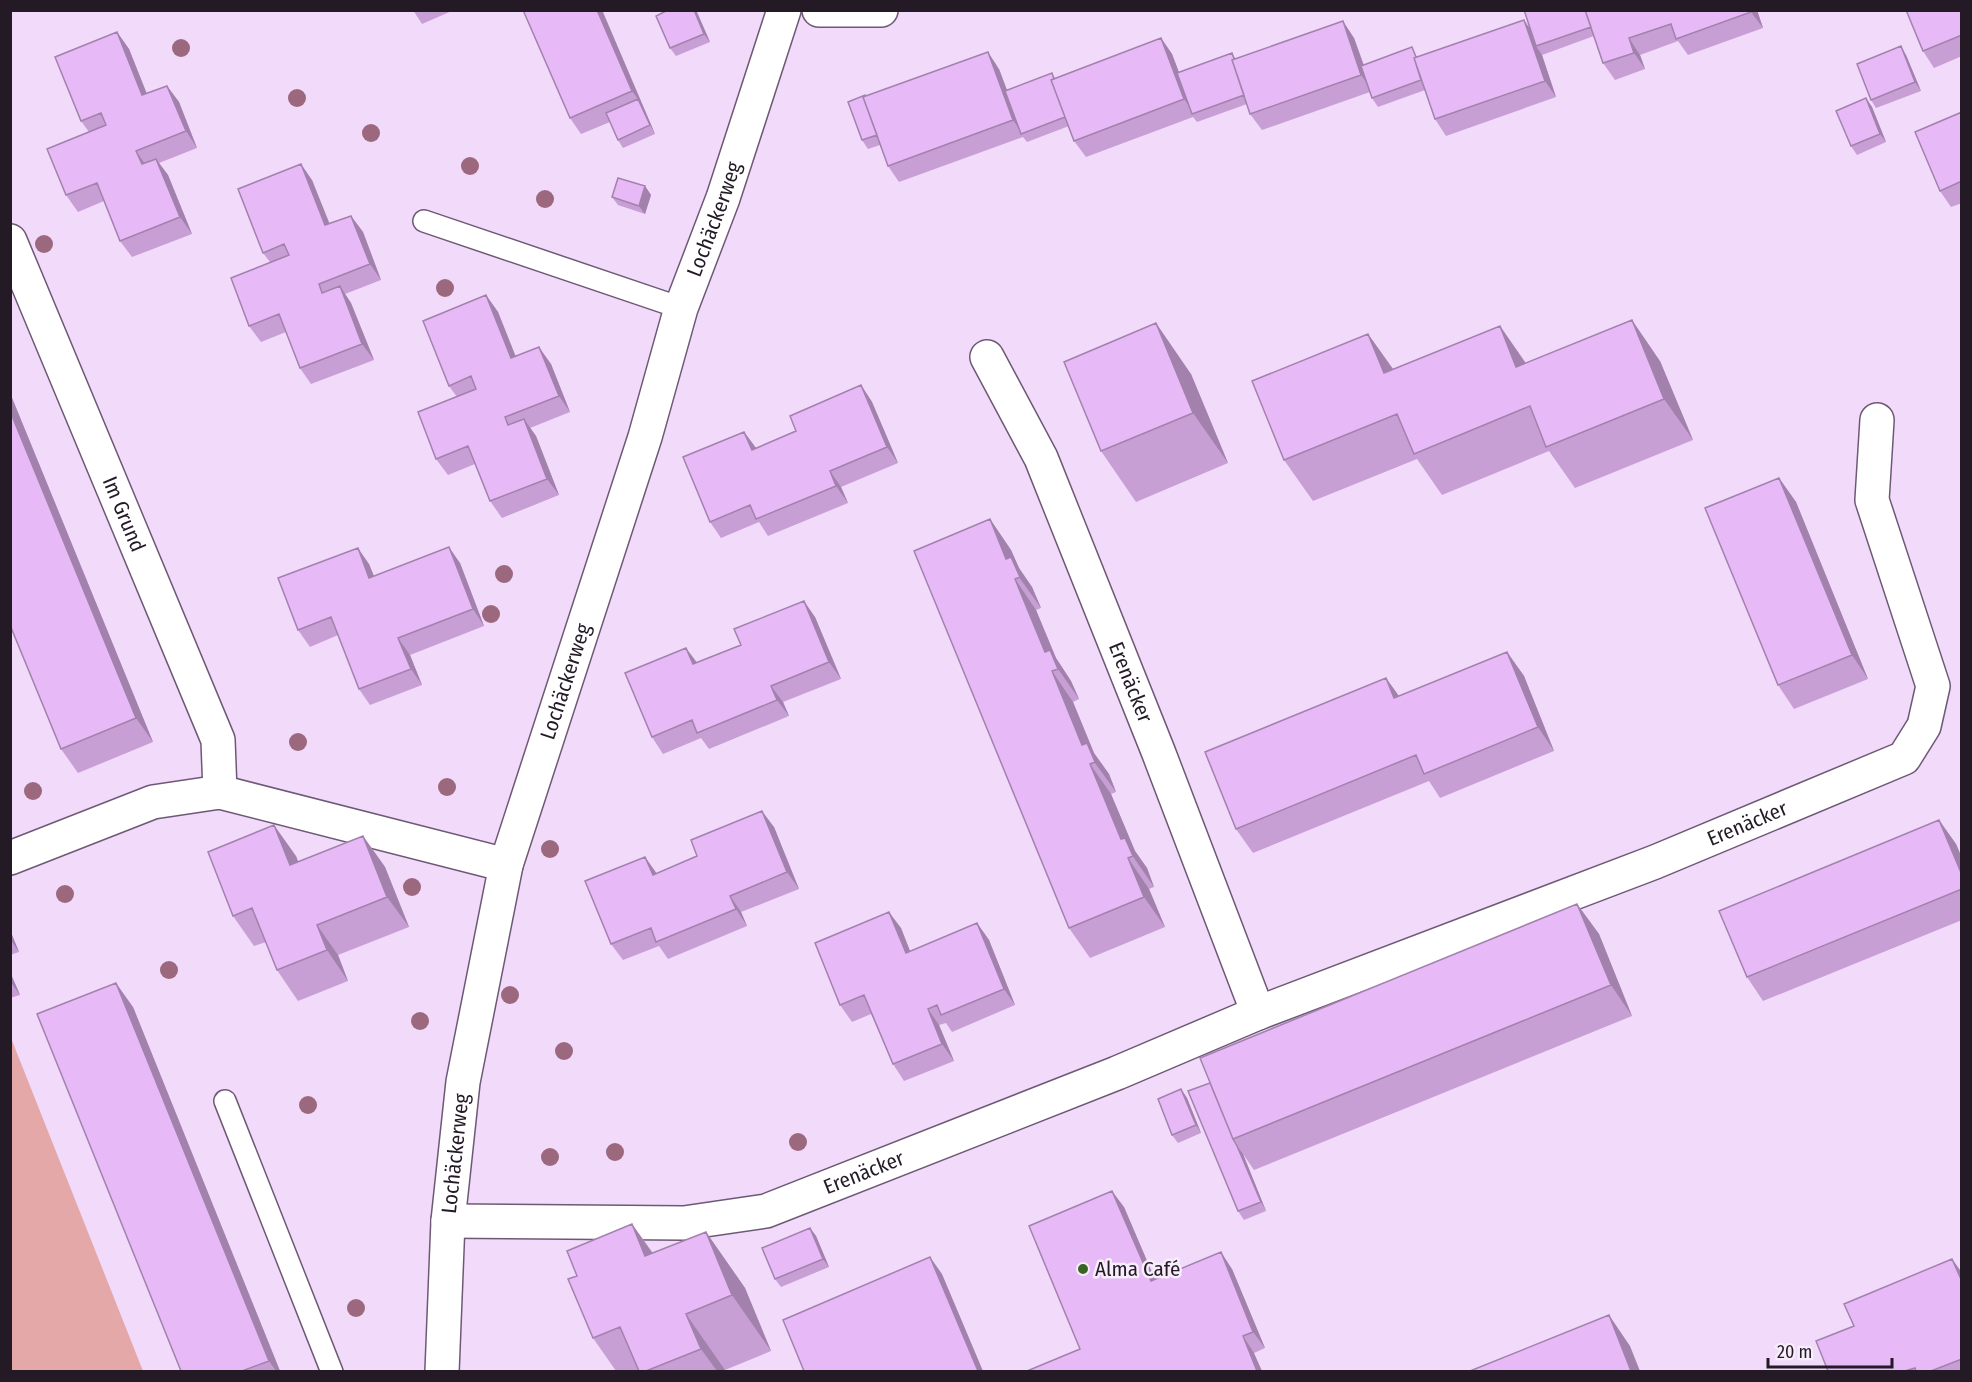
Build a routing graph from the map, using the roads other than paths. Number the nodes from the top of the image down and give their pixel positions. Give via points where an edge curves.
1 (784, 10) edge
2 (819, 10) edge
3 (881, 10) edge
4 (424, 221) dead end
5 (10, 241) edge
6 (681, 308) junction
7 (987, 357) dead end
8 (1877, 420) dead end
9 (220, 792) junction
10 (10, 858) edge
11 (506, 865) junction
12 (1258, 1013) junction
13 (225, 1101) dead end
14 (448, 1221) junction
15 (332, 1371) edge
16 (442, 1371) edge

1 - 6 street, Lochäckerweg via 723,198
2 - 3 street
4 - 6 lane
5 - 9 street, Im Grund via 218,740
6 - 11 street, Lochäckerweg via 645,437
7 - 12 street, Erenäcker via 1041,458
8 - 12 street, Erenäcker via 1872,500 1933,686 1924,726 1904,758 1655,862
9 - 10 street via 153,802
9 - 11 street
11 - 14 street, Lochäckerweg via 463,1082
12 - 14 street, Erenäcker via 1117,1073 766,1211 684,1223
13 - 15 lane
14 - 16 street, Lochäckerweg

